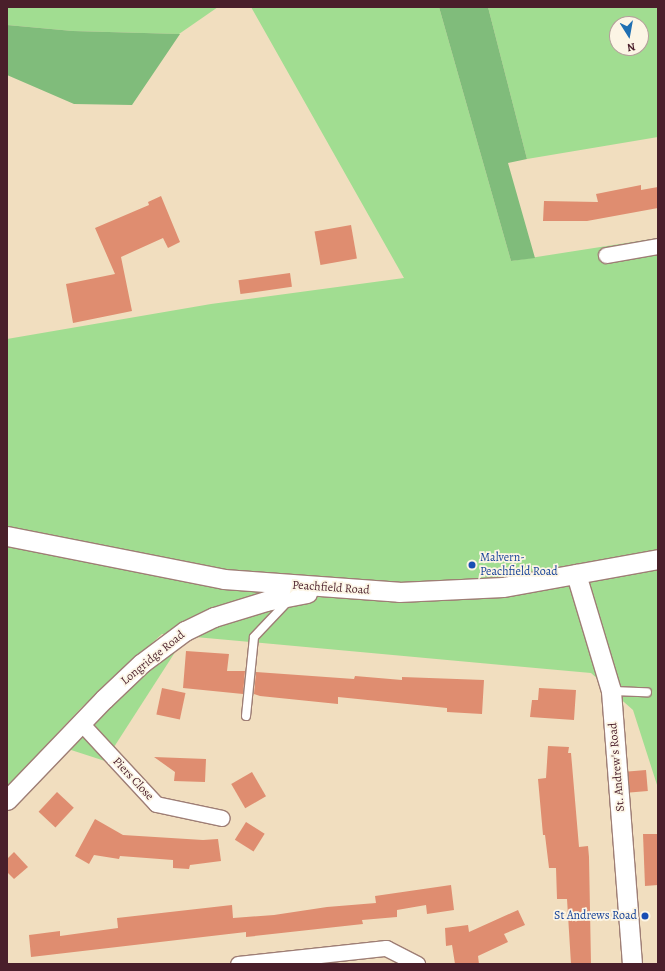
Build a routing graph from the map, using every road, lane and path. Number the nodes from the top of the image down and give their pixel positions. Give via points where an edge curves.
1 (658, 246) edge
2 (606, 255) dead end
3 (7, 536) edge
4 (658, 559) edge
5 (576, 574) junction
6 (340, 590) junction
7 (294, 595) junction
8 (611, 690) junction
9 (647, 692) dead end
10 (246, 716) dead end
11 (81, 722) junction
12 (7, 800) edge
13 (222, 818) dead end
14 (238, 964) edge
15 (417, 964) edge
16 (632, 964) edge

1 - 2 street
3 - 6 street, Peachfield Road via 180,572
4 - 5 street, Peachfield Road
5 - 6 street, Peachfield Road via 502,587 399,592
5 - 8 street, St. Andrew's Road
6 - 7 street, Longridge Road
7 - 10 lane via 254,637
7 - 11 street, Longridge Road via 214,617 185,631 142,663
8 - 9 lane
8 - 16 street, St. Andrew's Road
11 - 12 street, Longridge Road
11 - 13 street, Piers Close via 156,804
14 - 15 street via 386,948

